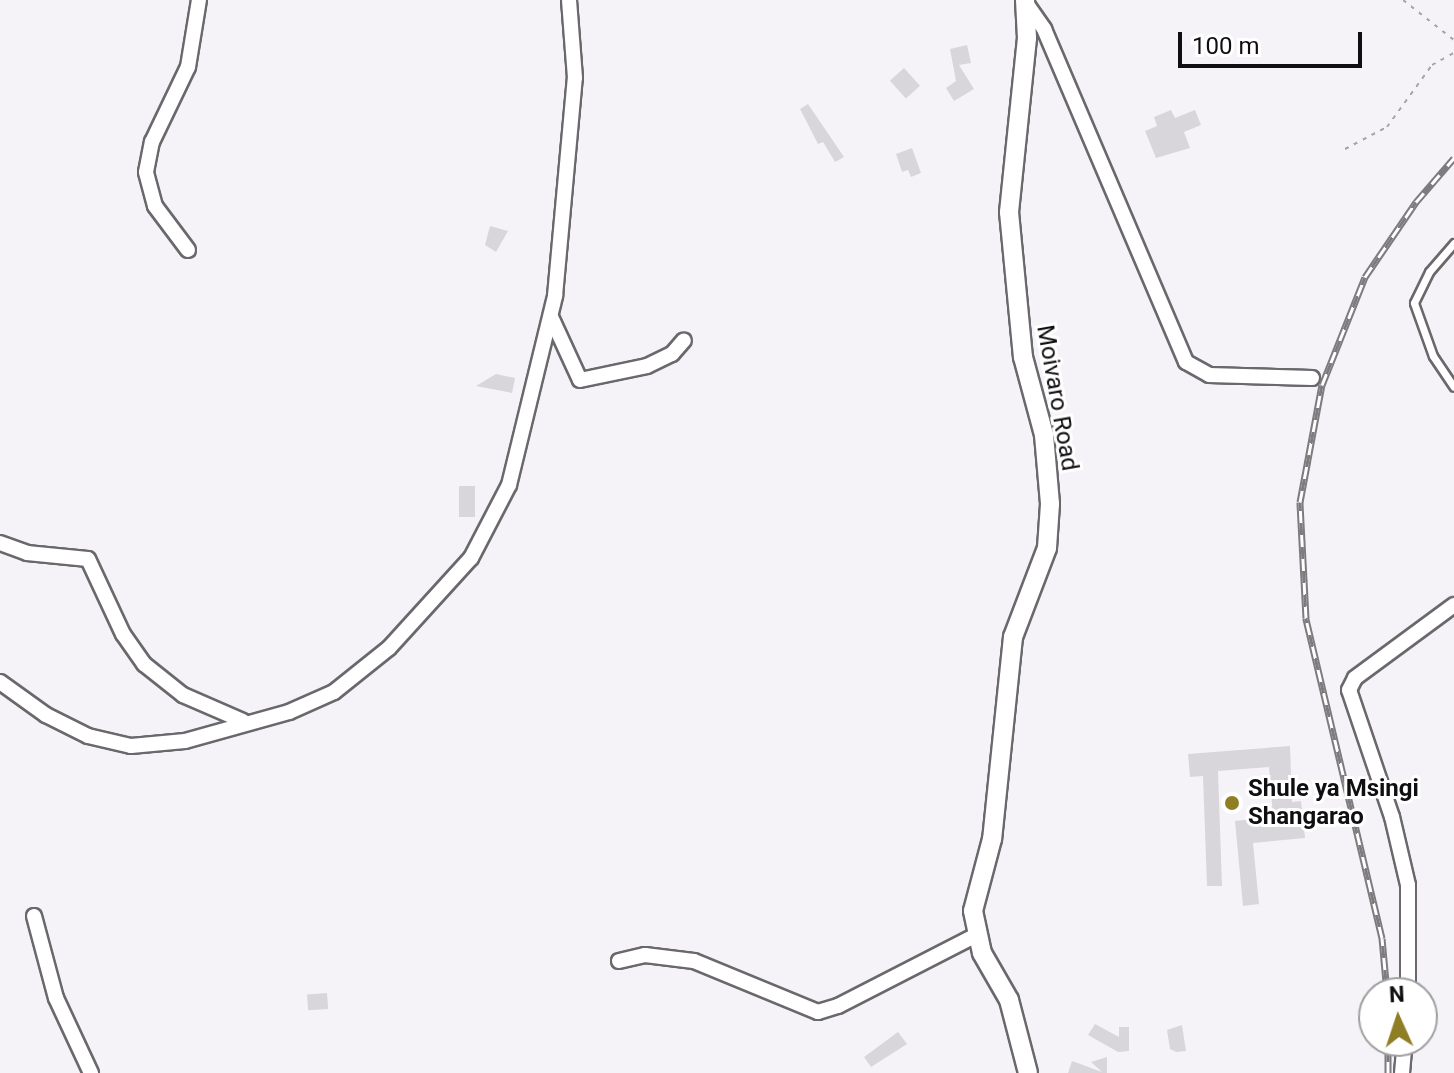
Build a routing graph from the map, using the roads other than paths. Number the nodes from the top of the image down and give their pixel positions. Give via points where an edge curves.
1 (199, 0) edge
2 (569, 0) edge
3 (1026, 1) edge
4 (1454, 243) edge
5 (188, 250) dead end
6 (551, 317) junction
7 (684, 340) dead end
8 (1312, 378) dead end
9 (1454, 387) edge
10 (0, 543) edge
11 (1454, 605) edge
12 (0, 682) edge
13 (243, 721) junction
14 (34, 916) dead end
15 (976, 935) junction
16 (619, 961) dead end
17 (1409, 977) edge
18 (91, 1073) edge
19 (1028, 1073) edge

1 - 5 street via 188,67 152,142 146,172 155,206
2 - 6 street via 575,78
3 - 8 street via 1044,29 1186,362 1209,375
3 - 15 street, Moivaro Road via 1009,212 1023,357 1046,446 1050,504 1047,548 1013,637 992,839 974,902
4 - 9 lane via 1429,272 1414,303 1433,356
6 - 7 street via 580,380 647,366 672,354
6 - 13 street via 509,485 471,558 389,648 334,692 289,712
10 - 13 street via 27,553 88,559 123,634 144,664 183,695
11 - 17 street via 1408,644 1355,678 1349,690 1403,863 1411,922
12 - 13 street via 46,715 119,744 174,743
14 - 18 street via 56,998
15 - 16 street via 818,1012 694,961 645,955
15 - 19 street, Moivaro Road via 1009,1000

